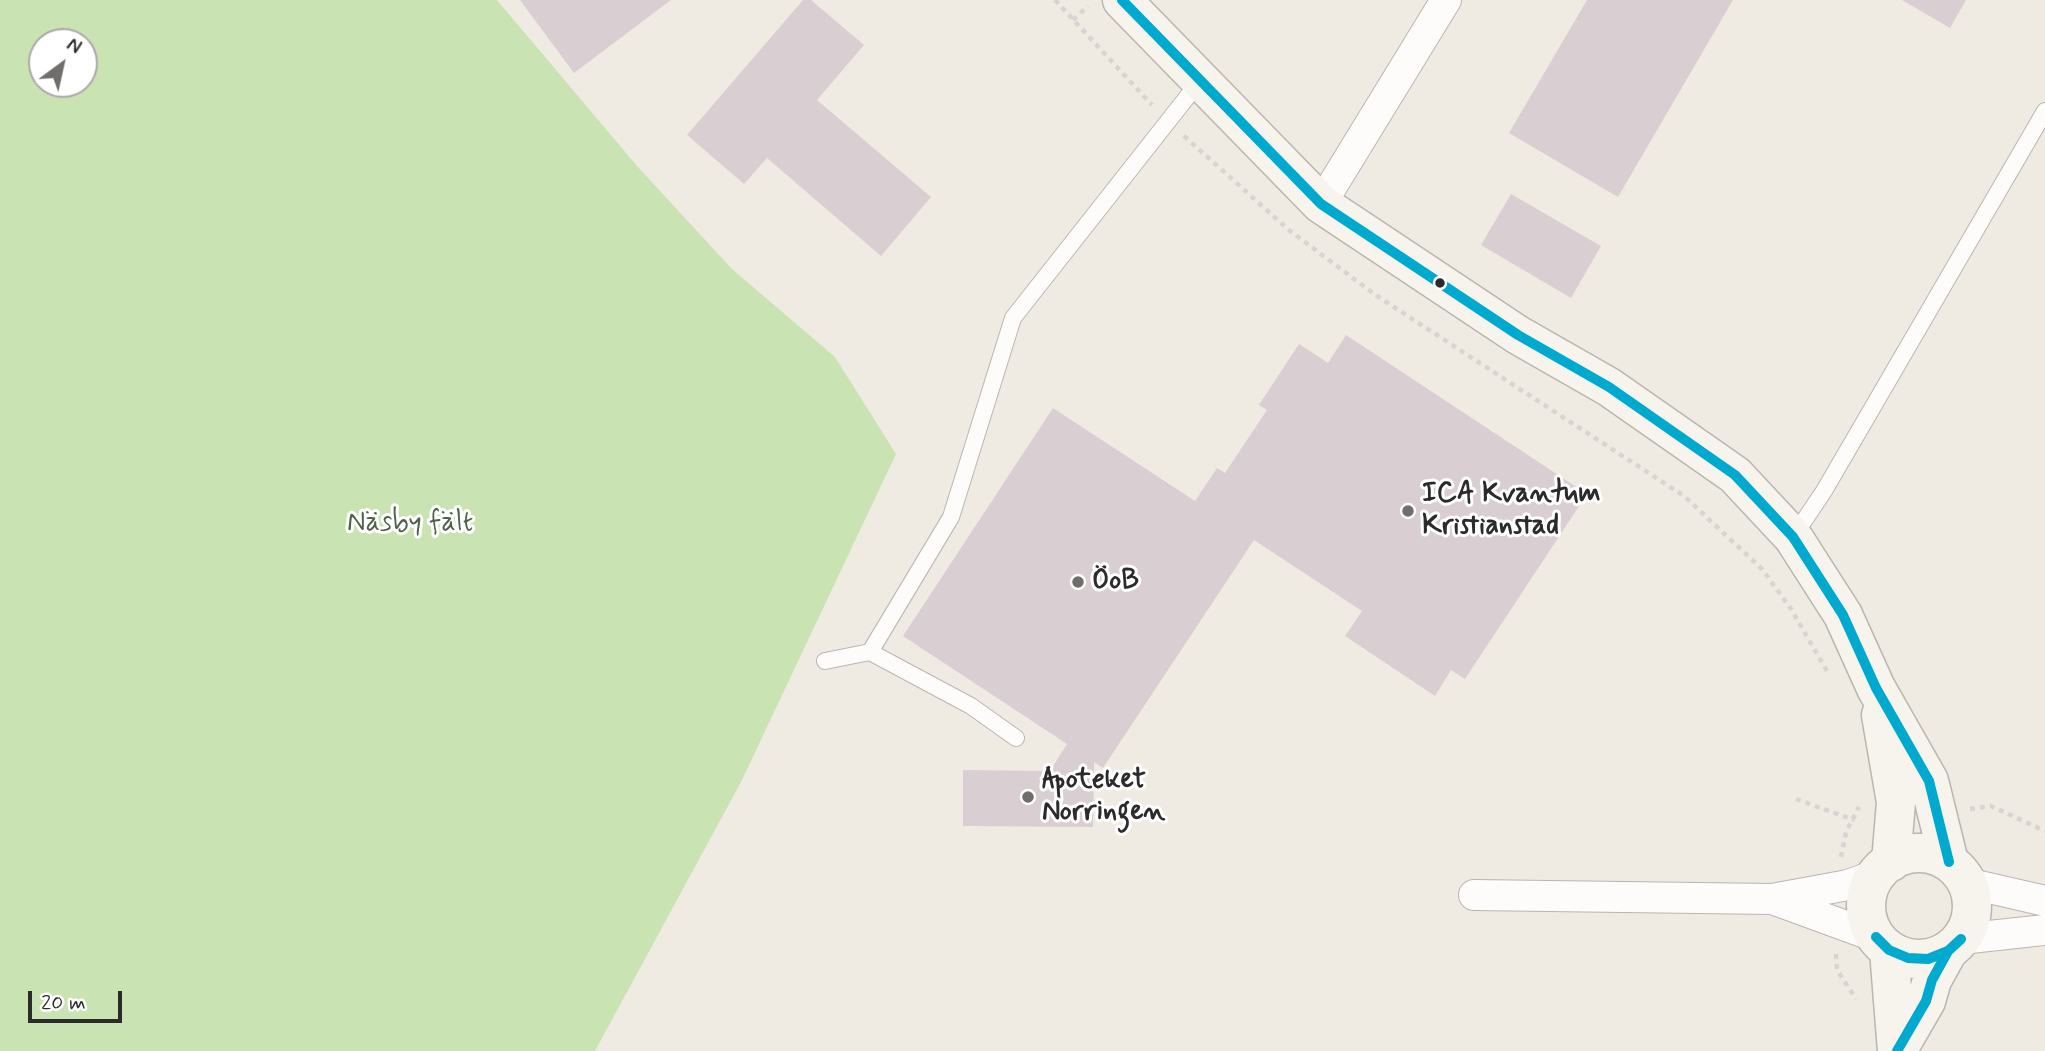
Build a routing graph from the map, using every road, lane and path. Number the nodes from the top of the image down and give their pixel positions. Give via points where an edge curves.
1 (1055, 0) edge
2 (1096, 0) edge
3 (1122, 0) edge
4 (1446, 0) edge
5 (1073, 20) junction
6 (1199, 82) junction
7 (2045, 111) edge
8 (1168, 122) junction
9 (1321, 204) junction
10 (1793, 537) junction
11 (870, 652) junction
12 (824, 661) dead end
13 (1830, 677) dead end
14 (1876, 688) junction
15 (1016, 738) dead end
16 (1862, 802) dead end
17 (1958, 873) junction
18 (1872, 874) junction
19 (1474, 895) dead end
20 (1772, 899) junction
21 (2045, 901) edge
22 (1841, 923) junction
23 (2045, 930) edge
24 (1883, 944) junction
25 (1954, 945) junction
26 (1858, 1010) dead end
27 (1897, 1051) edge

1 - 5 path
2 - 5 path
3 - 6 street
4 - 9 street
5 - 8 path
6 - 8 lane
6 - 9 street
7 - 10 lane
8 - 11 lane via 1013,318 951,517
8 - 13 path via 1289,230 1377,296 1684,496 1762,569
9 - 10 street via 1518,335 1609,387 1735,475
10 - 14 street via 1843,615
11 - 12 lane
11 - 15 lane via 971,706
14 - 17 street via 1929,781
14 - 18 street via 1895,802
16 - 18 path via 1846,832 1840,863
17 - 18 street via 1920,854
17 - 21 street
17 - 25 street via 1972,912
18 - 20 street
18 - 24 street via 1866,906
19 - 20 street
20 - 22 street
22 - 24 street
22 - 26 path via 1837,970
23 - 25 street
24 - 25 street via 1908,958 1928,959
24 - 27 street
25 - 27 street

